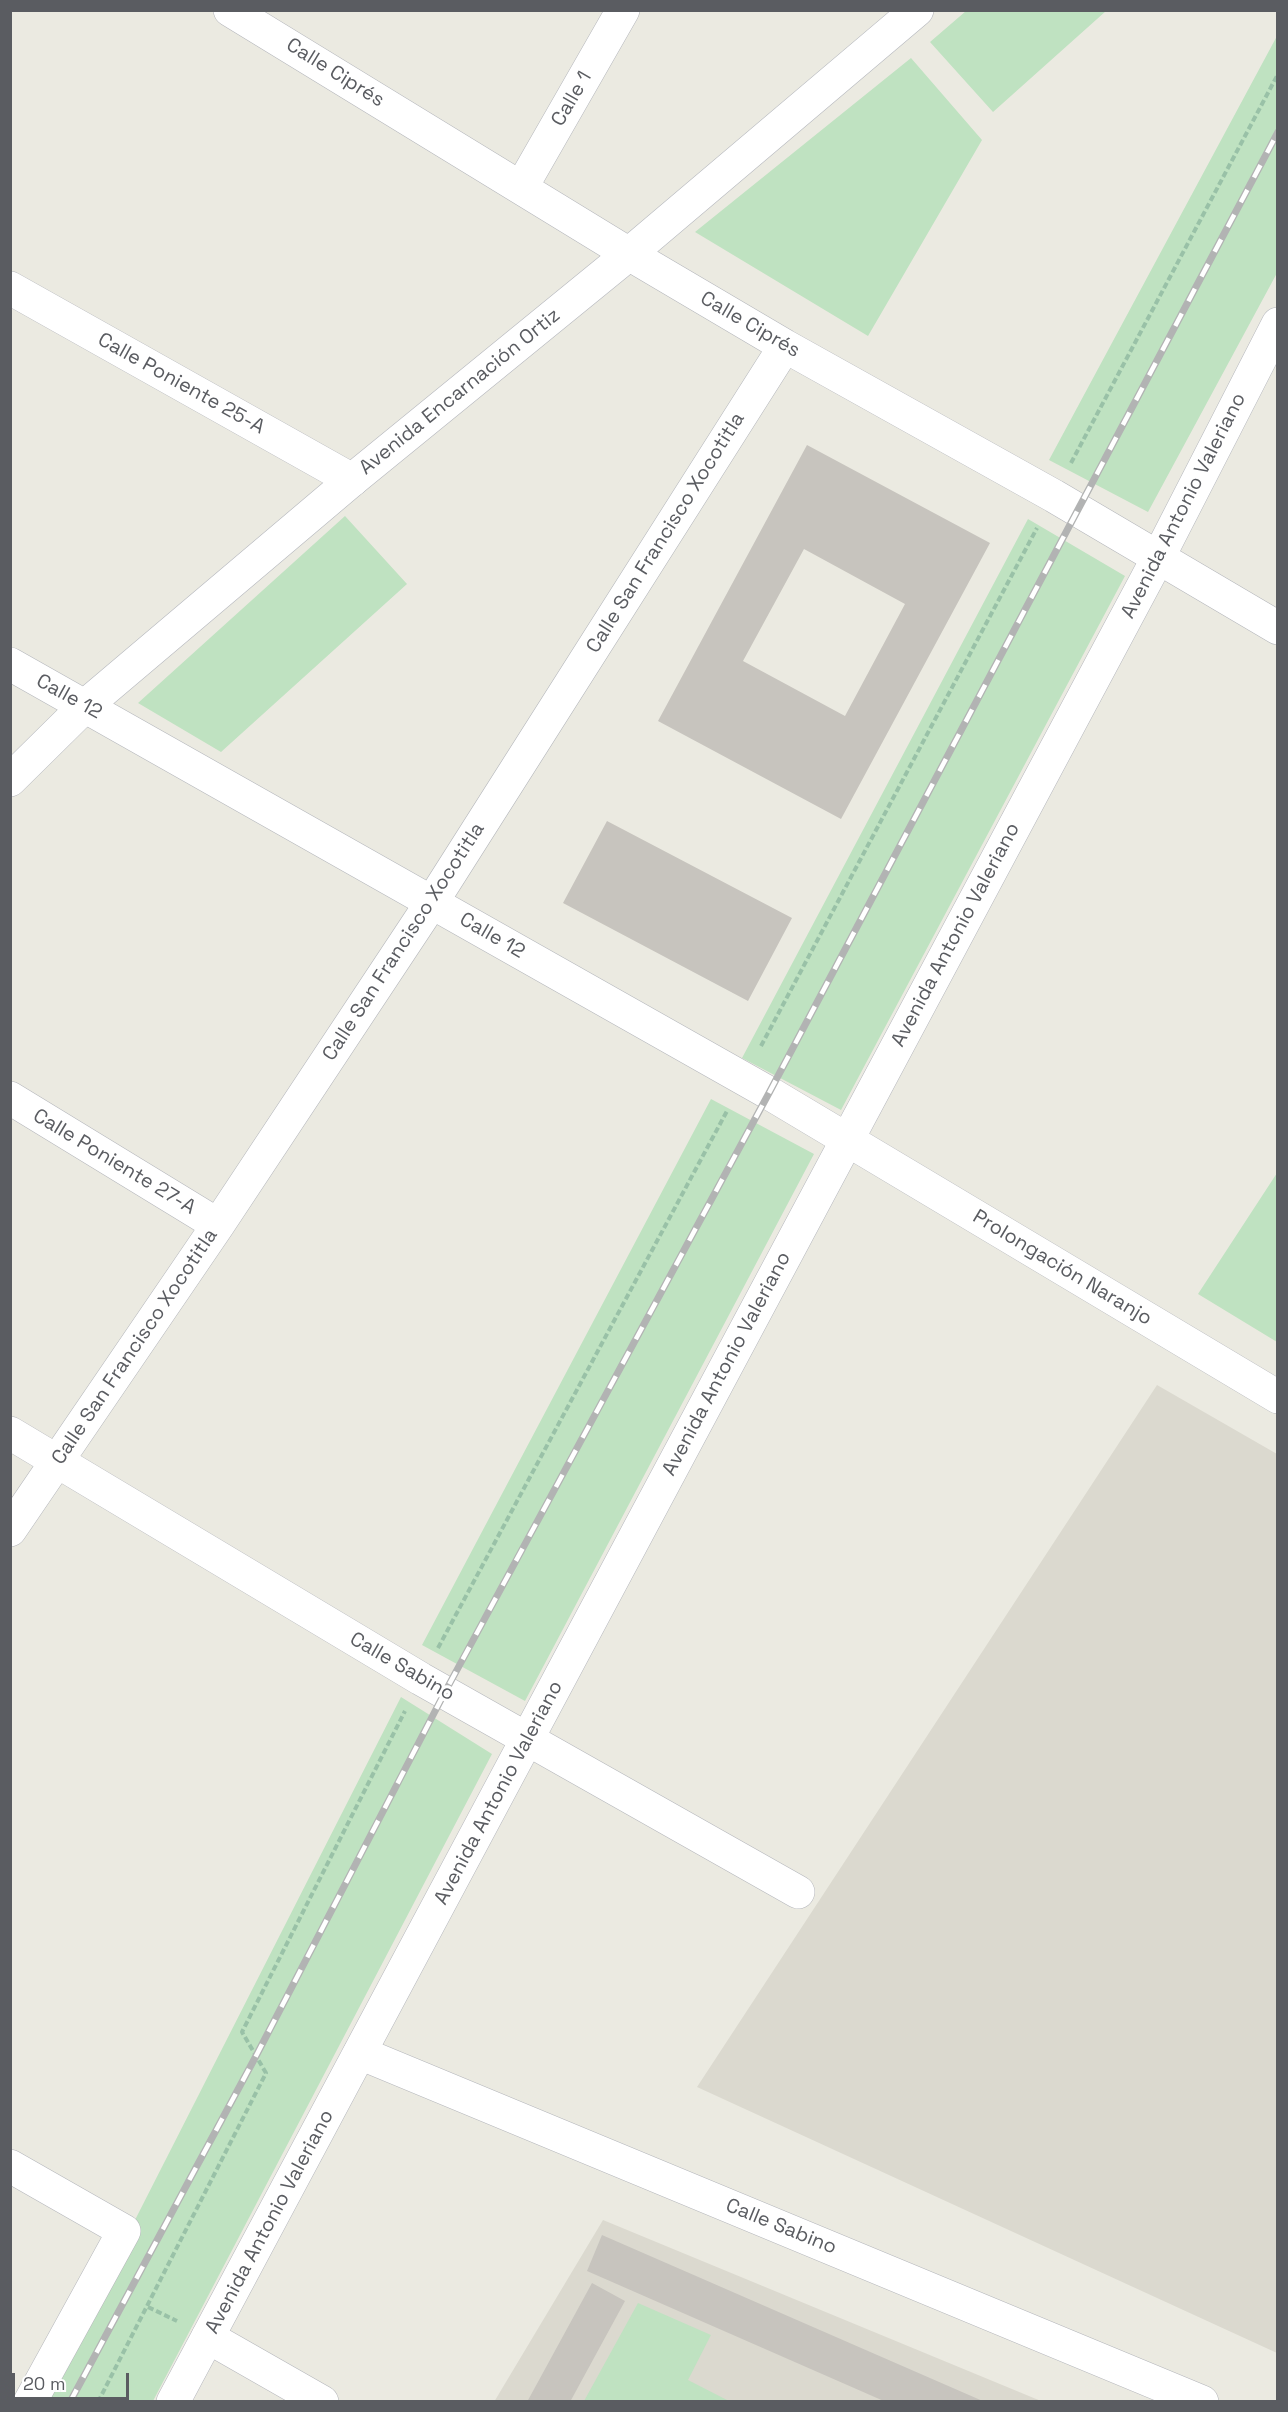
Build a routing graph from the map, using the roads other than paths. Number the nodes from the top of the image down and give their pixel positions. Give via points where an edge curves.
1 (230, 10) edge
2 (623, 10) edge
3 (917, 10) edge
4 (280, 23) edge
5 (521, 188) junction
6 (629, 254) junction
7 (10, 288) edge
8 (1278, 324) edge
9 (785, 346) junction
10 (352, 480) junction
11 (1159, 556) junction
12 (1278, 628) edge
13 (10, 664) edge
14 (85, 706) junction
15 (10, 780) edge
16 (432, 902) junction
17 (10, 1098) edge
18 (847, 1139) junction
19 (218, 1225) junction
20 (1278, 1397) edge
21 (10, 1433) edge
22 (58, 1462) junction
23 (10, 1530) edge
24 (528, 1740) junction
25 (798, 1892) dead end
26 (360, 2054) junction
27 (10, 2166) edge
28 (208, 2337) junction
29 (30, 2402) edge
30 (173, 2402) edge
31 (322, 2402) edge
32 (1202, 2402) edge

1 - 4 street, Calle Ciprés
2 - 5 street, Calle 1
3 - 6 street, Avenida Encarnación Ortiz
4 - 5 street, Calle Ciprés
5 - 6 street, Calle Ciprés
6 - 9 street, Calle Ciprés
6 - 10 street, Avenida Encarnación Ortiz
7 - 10 street, Calle Poniente 25-A
8 - 11 street, Avenida Antonio Valeriano
9 - 11 street, Calle Ciprés
9 - 16 street, Calle San Francisco Xocotitla
10 - 14 street, Avenida Encarnación Ortiz
11 - 12 street, Calle Ciprés
11 - 18 street, Avenida Antonio Valeriano
13 - 14 street, Calle 12
14 - 15 street, Avenida Encarnación Ortiz
14 - 16 street, Calle 12
16 - 18 street, Calle 12
16 - 19 street, Calle San Francisco Xocotitla
17 - 19 street, Calle Poniente 27-A
18 - 20 street, Prolongación Naranjo
18 - 24 street, Avenida Antonio Valeriano
19 - 22 street, Calle San Francisco Xocotitla
21 - 22 street, Calle Sabino
22 - 23 street, Calle San Francisco Xocotitla
22 - 24 street, Calle Sabino
24 - 25 street, Calle Sabino
24 - 26 street, Avenida Antonio Valeriano
26 - 28 street, Avenida Antonio Valeriano
26 - 32 street, Calle Sabino
27 - 29 street via 124,2231
28 - 30 street, Avenida Antonio Valeriano
28 - 31 street

